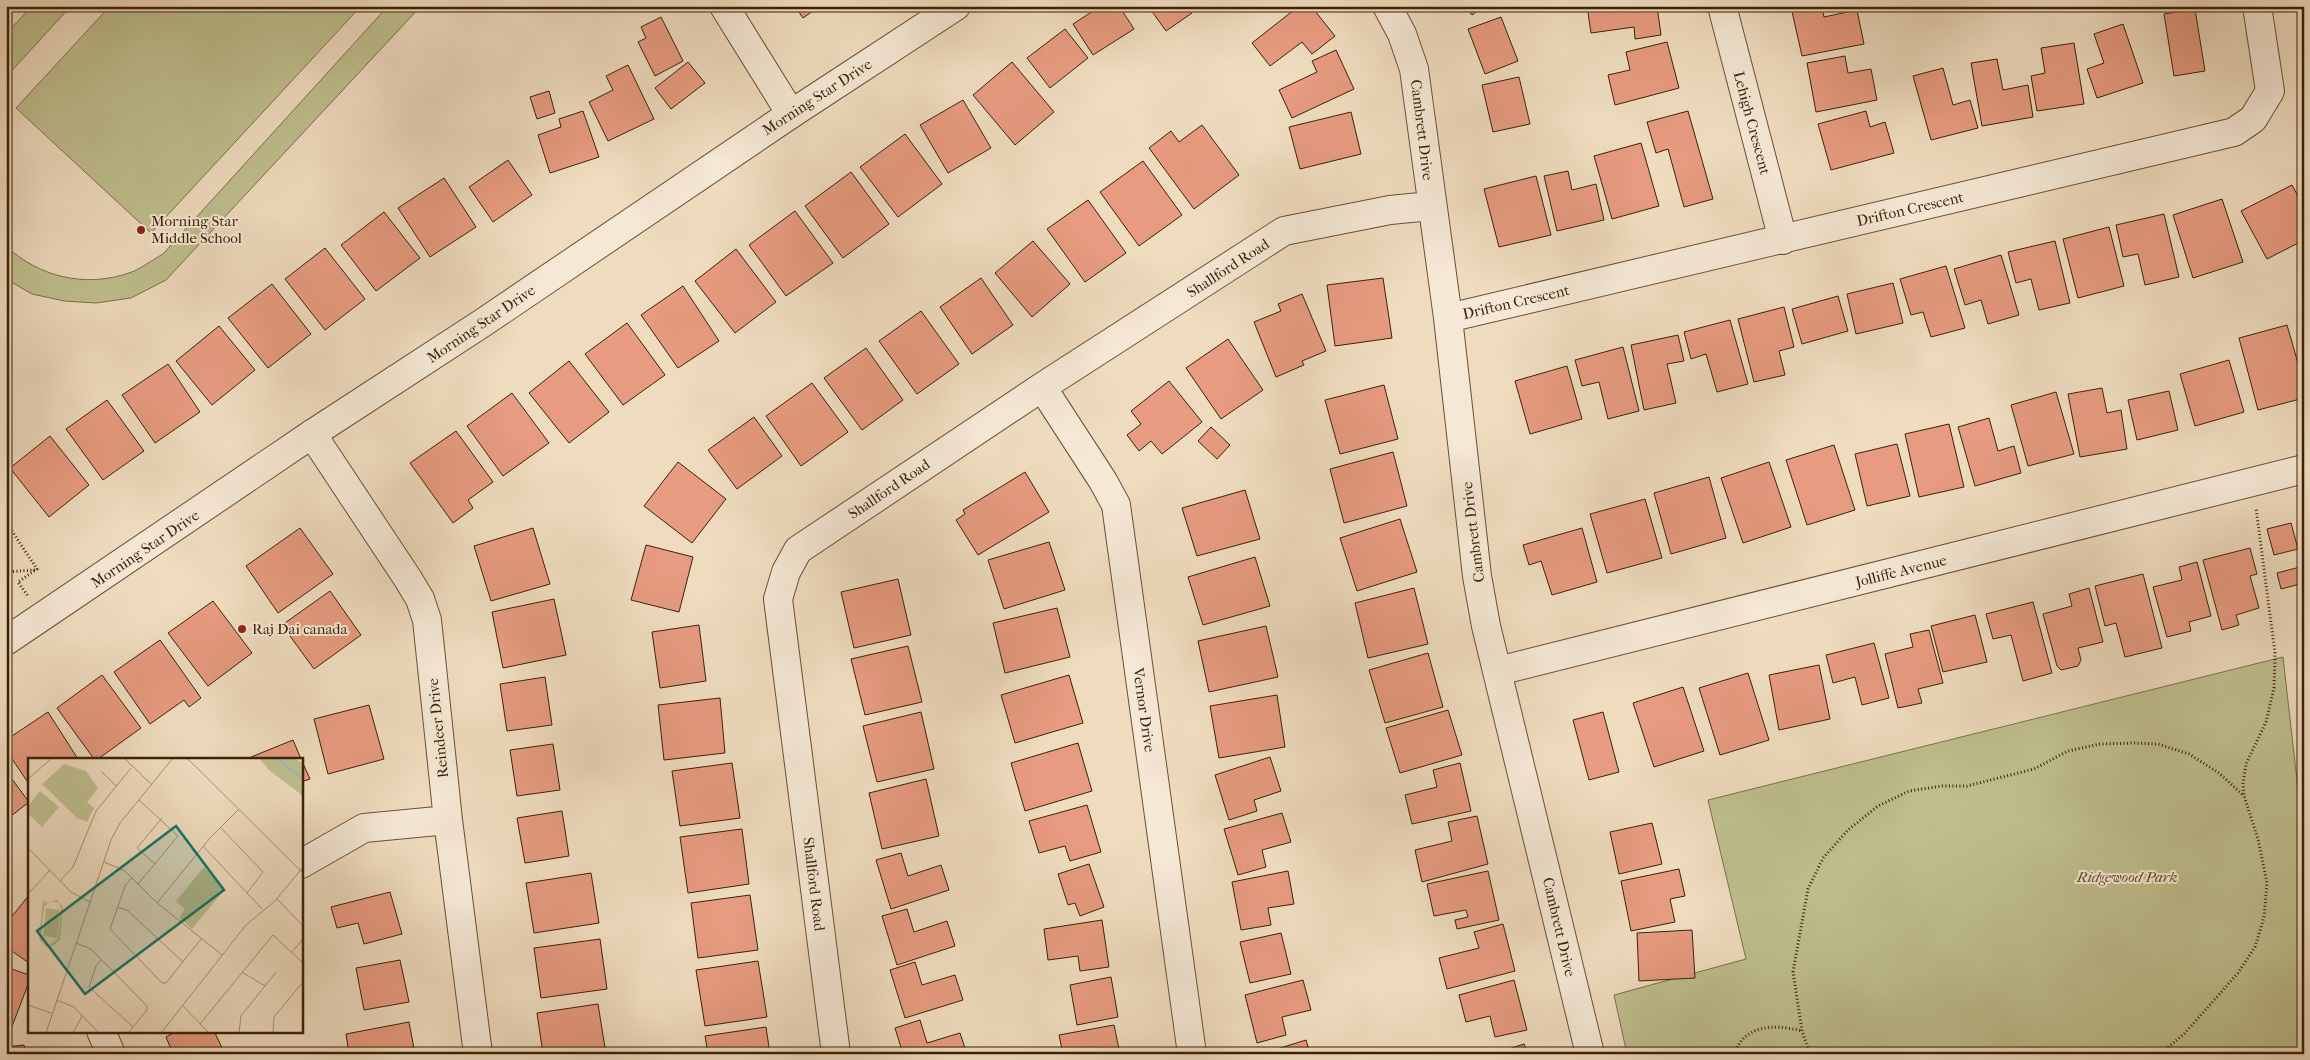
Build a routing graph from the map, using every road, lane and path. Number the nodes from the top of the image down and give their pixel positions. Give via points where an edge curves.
1 (724, 6) edge
2 (956, 6) edge
3 (1387, 6) edge
4 (1722, 6) edge
5 (2258, 6) edge
6 (791, 114) junction
7 (1431, 206) junction
8 (1783, 240) junction
9 (1448, 318) junction
10 (1042, 386) junction
11 (312, 434) junction
12 (2304, 470) edge
13 (2252, 483) junction
14 (6, 522) edge
15 (37, 570) junction
16 (6, 572) edge
17 (42, 618) junction
18 (6, 641) edge
19 (1498, 671) junction
20 (2244, 796) junction
21 (448, 820) junction
22 (302, 863) edge
23 (1802, 1031) junction
24 (101, 1032) edge
25 (111, 1054) edge
26 (478, 1054) edge
27 (836, 1054) edge
28 (1192, 1054) edge
29 (1590, 1054) edge
30 (1734, 1054) edge
31 (1810, 1054) edge
32 (2160, 1054) edge

1 - 6 street
2 - 6 street, Morning Star Drive
3 - 7 street, Cambrett Drive via 1402,34 1414,68
4 - 8 street, Lehigh Crescent
5 - 8 street, Drifton Crescent via 2270,91 2253,119 2234,132
6 - 11 street, Morning Star Drive
7 - 9 street, Cambrett Drive
7 - 10 street, Shallford Road via 1390,210 1284,231
8 - 9 street, Drifton Crescent
9 - 19 street, Cambrett Drive via 1477,576
10 - 27 street, Shallford Road via 798,550 786,572 778,599
10 - 28 street, Vernor Drive via 1116,505
11 - 17 street, Morning Star Drive
11 - 21 street, Reindeer Drive via 420,598 427,620
12 - 13 street, Jolliffe Avenue
13 - 19 street, Jolliffe Avenue
13 - 20 path via 2275,653 2274,688 2266,722 2246,764
14 - 15 path
15 - 16 path
15 - 17 path via 18,582
17 - 18 street, Morning Star Drive
19 - 29 street, Cambrett Drive
20 - 23 path via 2219,773 2189,754 2158,744 2134,743 2100,744 2068,751 2034,769 1967,786 1908,791 1878,806 1848,830 1823,858 1808,889 1793,972
20 - 32 path via 2258,839 2267,883 2264,917 2254,947 2238,973 2185,1033
21 - 22 street via 364,828
21 - 26 street, Reindeer Drive
23 - 30 path via 1772,1026 1756,1030 1745,1036
23 - 31 path
24 - 25 street

